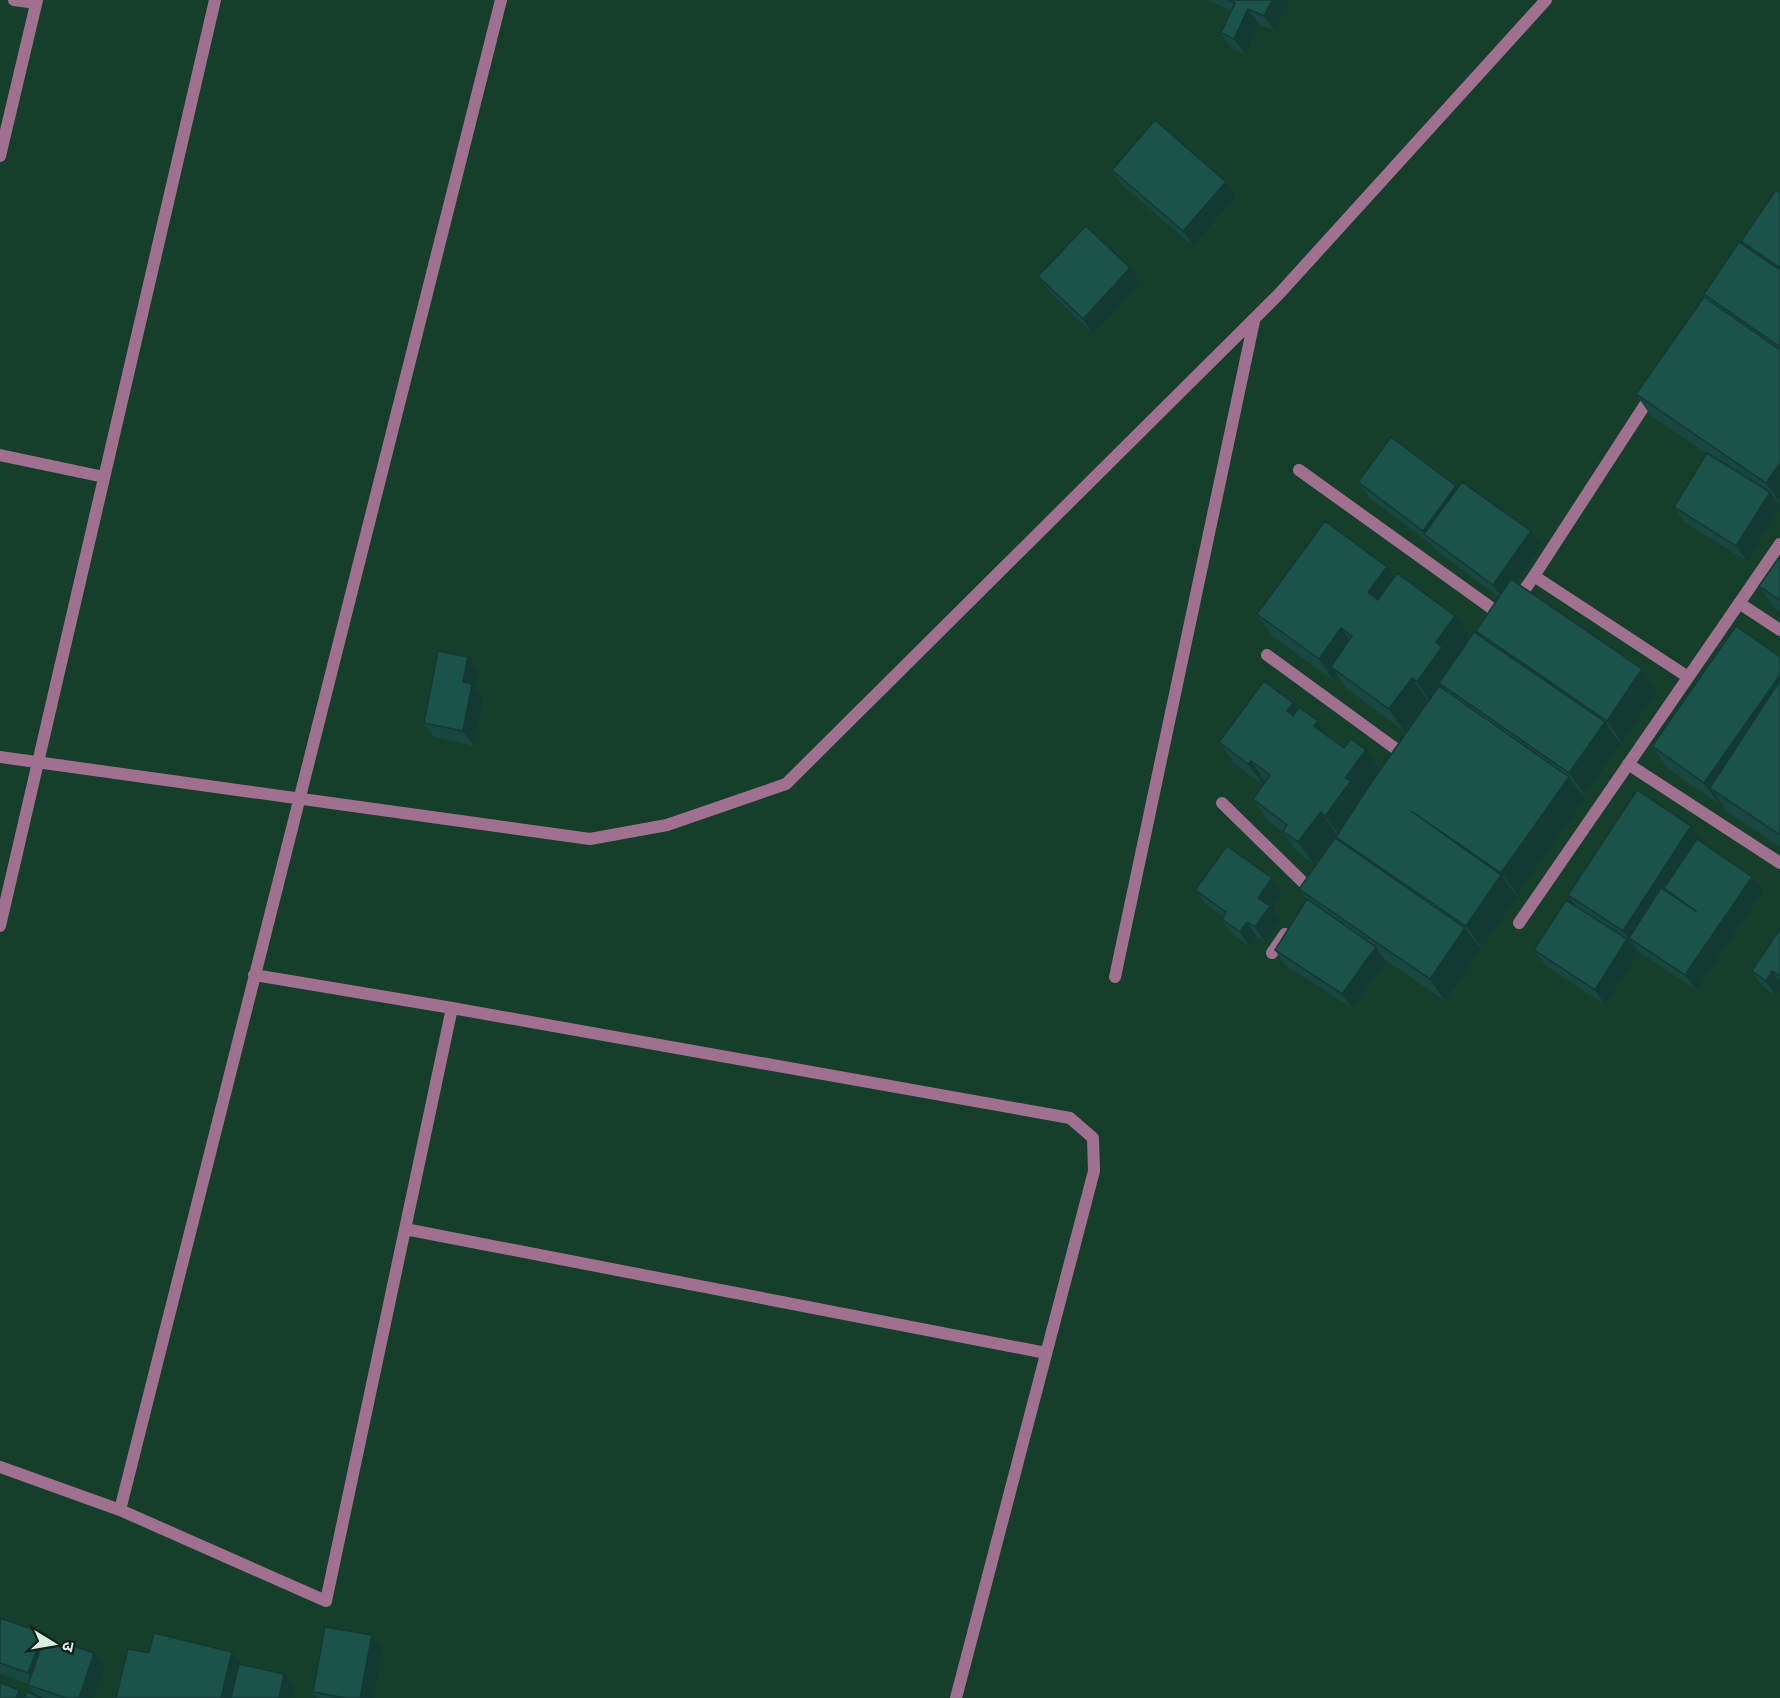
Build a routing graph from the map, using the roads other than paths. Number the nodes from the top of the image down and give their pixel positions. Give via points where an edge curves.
1 (14, 0) edge
2 (215, 0) edge
3 (1546, 0) edge
4 (498, 1) edge
5 (36, 2) edge
6 (0, 156) edge
7 (1254, 319) junction
8 (1657, 385) edge
9 (0, 455) edge
10 (1299, 470) dead end
11 (104, 477) junction
12 (1780, 544) edge
13 (1534, 576) junction
14 (1739, 603) junction
15 (1780, 630) edge
16 (1267, 655) dead end
17 (1688, 677) junction
18 (0, 757) edge
19 (1408, 758) edge
20 (38, 763) junction
21 (1628, 764) junction
22 (300, 798) junction
23 (1222, 803) dead end
24 (1780, 863) edge
25 (1314, 892) edge
26 (1519, 922) dead end
27 (0, 926) edge
28 (1290, 927) edge
29 (1272, 953) dead end
30 (254, 975) junction
31 (1116, 977) dead end
32 (452, 1008) junction
33 (405, 1229) junction
34 (1046, 1353) junction
35 (0, 1467) edge
36 (120, 1510) junction
37 (956, 1698) edge

1 - 5 street
2 - 11 street
3 - 7 street
4 - 22 street
5 - 6 street
7 - 22 street via 786,784 667,825 590,839
7 - 31 street
8 - 13 street
9 - 11 street
10 - 13 street via 1502,622
11 - 20 street
12 - 14 street
13 - 17 street
14 - 15 street
14 - 17 street
16 - 19 street
17 - 21 street
18 - 20 street
20 - 22 street
20 - 27 street
21 - 24 street
21 - 26 street
22 - 30 street
23 - 25 street
28 - 29 street
30 - 32 street
30 - 36 street
32 - 33 street
32 - 34 street via 1070,1118 1093,1138 1094,1171
33 - 34 street
33 - 36 street via 326,1602
34 - 37 street
35 - 36 street

